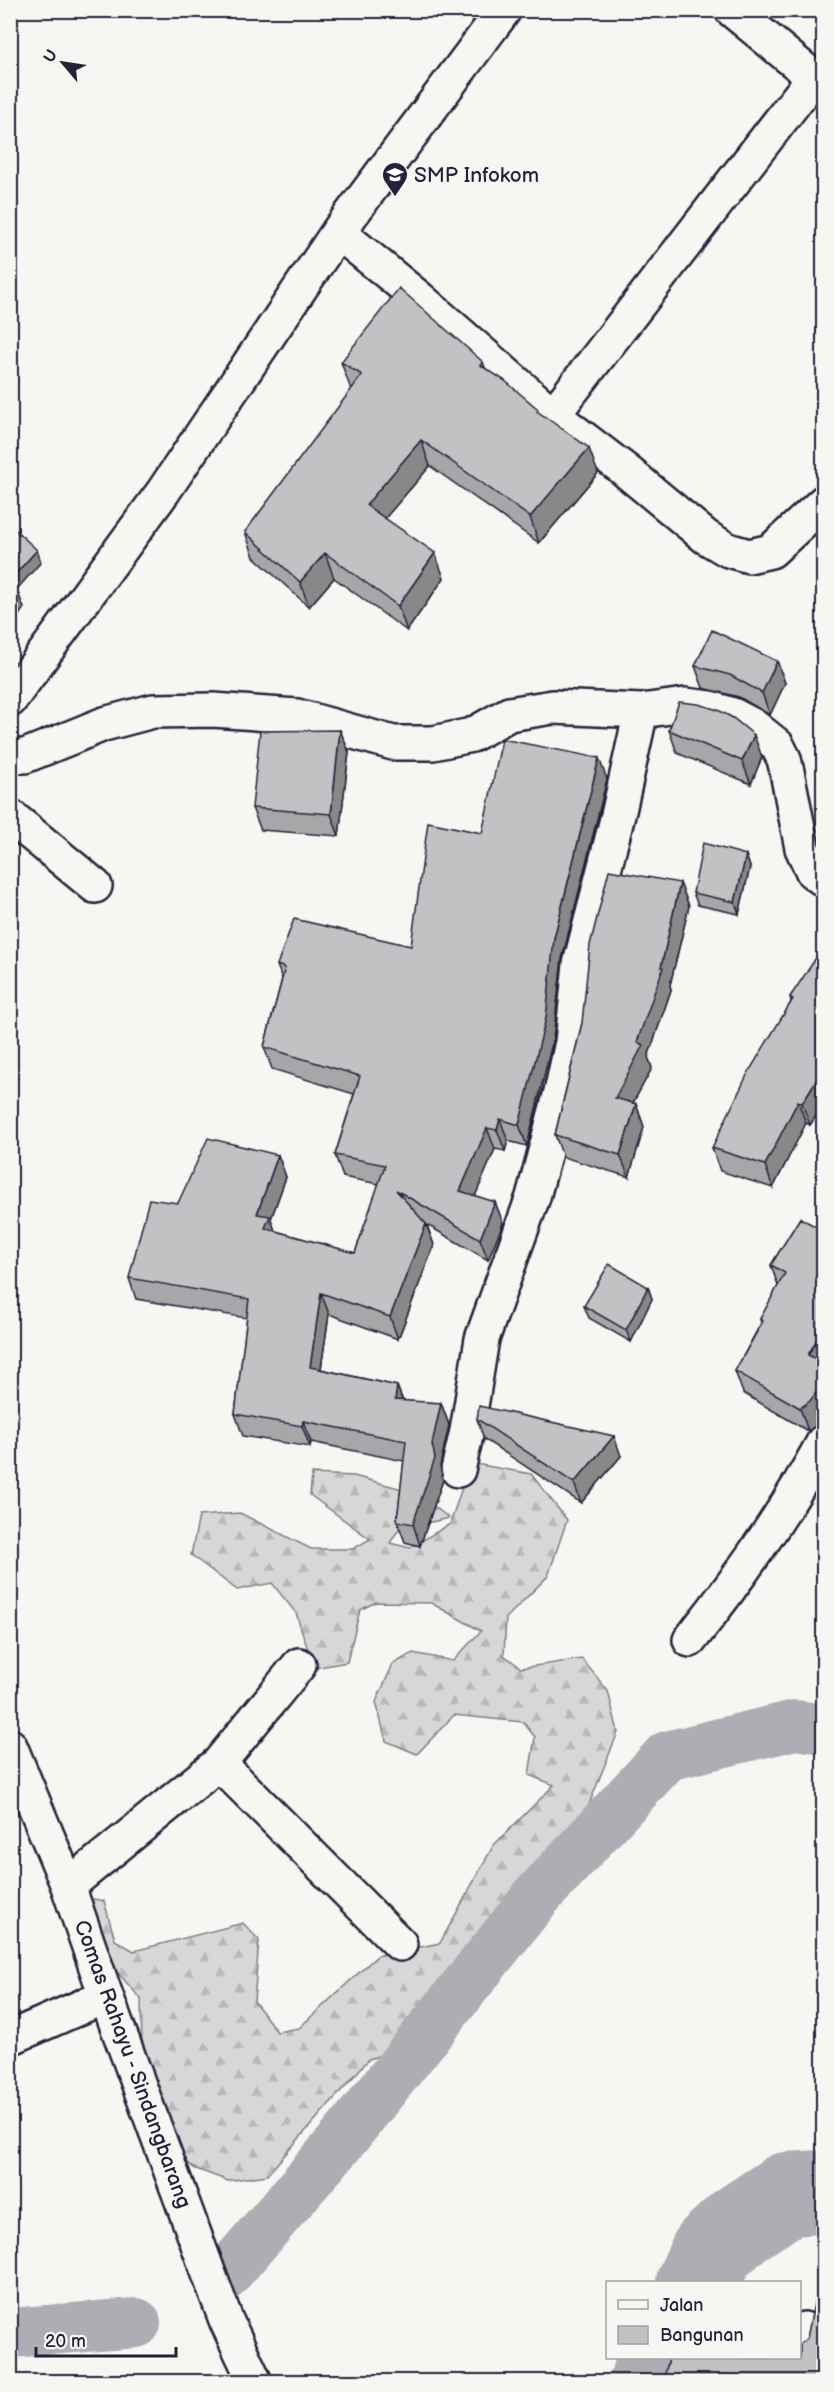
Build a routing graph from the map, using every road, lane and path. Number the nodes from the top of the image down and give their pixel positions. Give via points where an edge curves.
1 (504, 10) edge
2 (732, 10) edge
3 (819, 81) edge
4 (338, 232) junction
5 (553, 416) junction
6 (824, 502) edge
7 (10, 700) edge
8 (641, 711) junction
9 (10, 756) edge
10 (10, 816) edge
11 (824, 880) edge
12 (95, 886) dead end
13 (824, 1441) edge
14 (458, 1470) dead end
15 (690, 1640) dead end
16 (298, 1665) dead end
17 (10, 1746) edge
18 (219, 1763) junction
19 (68, 1886) junction
20 (400, 1944) dead end
21 (106, 1996) junction
22 (10, 2038) edge
23 (799, 2359) edge
24 (255, 2382) edge
25 (794, 2382) edge

1 - 4 street
2 - 3 street
3 - 5 street
4 - 5 street
4 - 7 street via 163,492
5 - 6 street via 706,537 728,550 749,556 771,551
8 - 9 street via 554,707 509,714 472,735 433,743 393,743 297,716 213,710 153,711 104,724 25,756
8 - 11 street via 685,705 710,708 733,715 777,745 784,759 802,848 813,872
8 - 14 street via 620,811 580,964 572,1042 562,1088 533,1197 482,1339
10 - 12 street
13 - 15 street via 755,1555
16 - 18 street
17 - 19 street, Comas Rahayu - Sindangbarang
18 - 19 street
18 - 20 street
19 - 21 street, Comas Rahayu - Sindangbarang
21 - 22 street
21 - 24 street, Comas Rahayu - Sindangbarang via 226,2320
23 - 25 street

